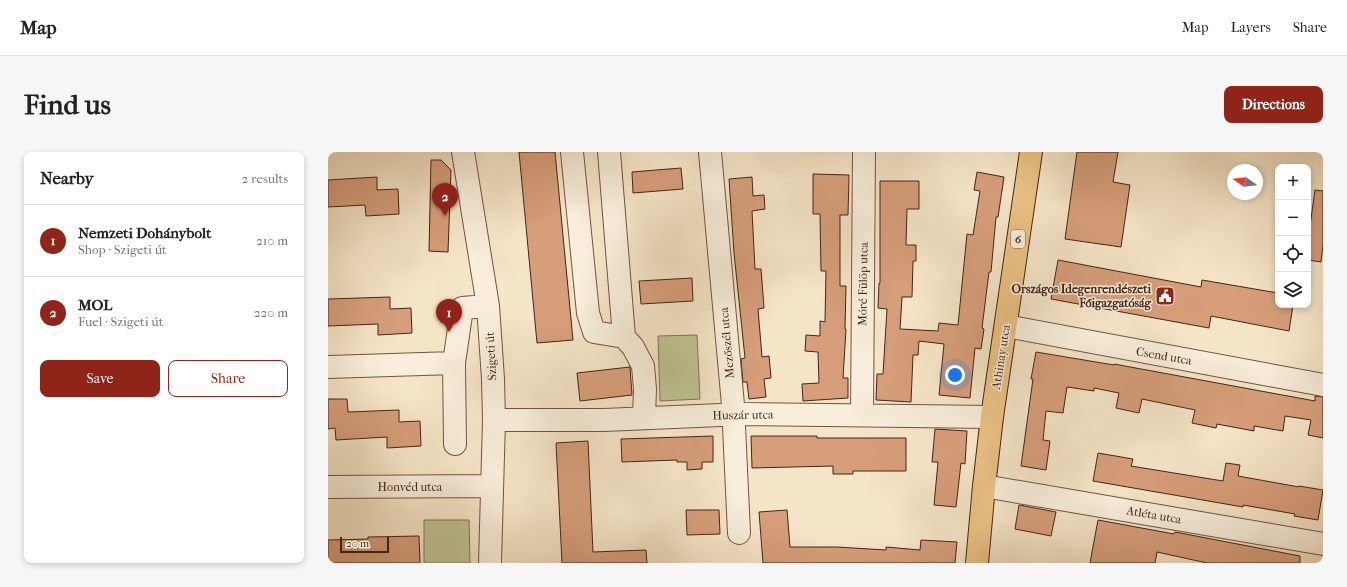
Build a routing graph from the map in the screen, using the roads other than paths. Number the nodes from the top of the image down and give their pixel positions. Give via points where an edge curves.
1 (463, 152) edge
2 (572, 152) edge
3 (609, 152) edge
4 (710, 152) edge
5 (864, 152) edge
6 (1031, 152) edge
7 (488, 306) junction
8 (1006, 326) junction
9 (624, 337) junction
10 (454, 363) junction
11 (328, 367) edge
12 (1323, 385) edge
13 (733, 415) junction
14 (862, 415) junction
15 (644, 417) junction
16 (992, 417) junction
17 (494, 420) junction
18 (455, 444) dead end
19 (491, 486) junction
20 (984, 486) junction
21 (328, 488) edge
22 (739, 533) dead end
23 (1323, 544) edge
24 (490, 563) edge
25 (977, 563) edge

1 - 7 street, Szigeti út
2 - 9 street via 588,313 594,332
3 - 9 street
4 - 13 street, Mezőszél utca
5 - 14 street, Móré Fülöp utca
6 - 8 main road, Athinay utca / 6
7 - 10 street via 462,308
7 - 17 street, Szigeti út
8 - 12 street, Csend utca
8 - 16 main road, Athinay utca / 6
9 - 15 street via 633,347 643,366
10 - 11 street
10 - 18 street
13 - 14 street, Huszár utca
13 - 15 street, Huszár utca
13 - 22 street, Mezőszél utca
14 - 16 street, Huszár utca
15 - 17 street, Huszár utca via 604,420
16 - 20 main road, Athinay utca / 6
17 - 19 street, Szigeti út
19 - 21 street, Honvéd utca
19 - 24 street, Szigeti út
20 - 23 street, Atléta utca
20 - 25 main road, Athinay utca / 6

